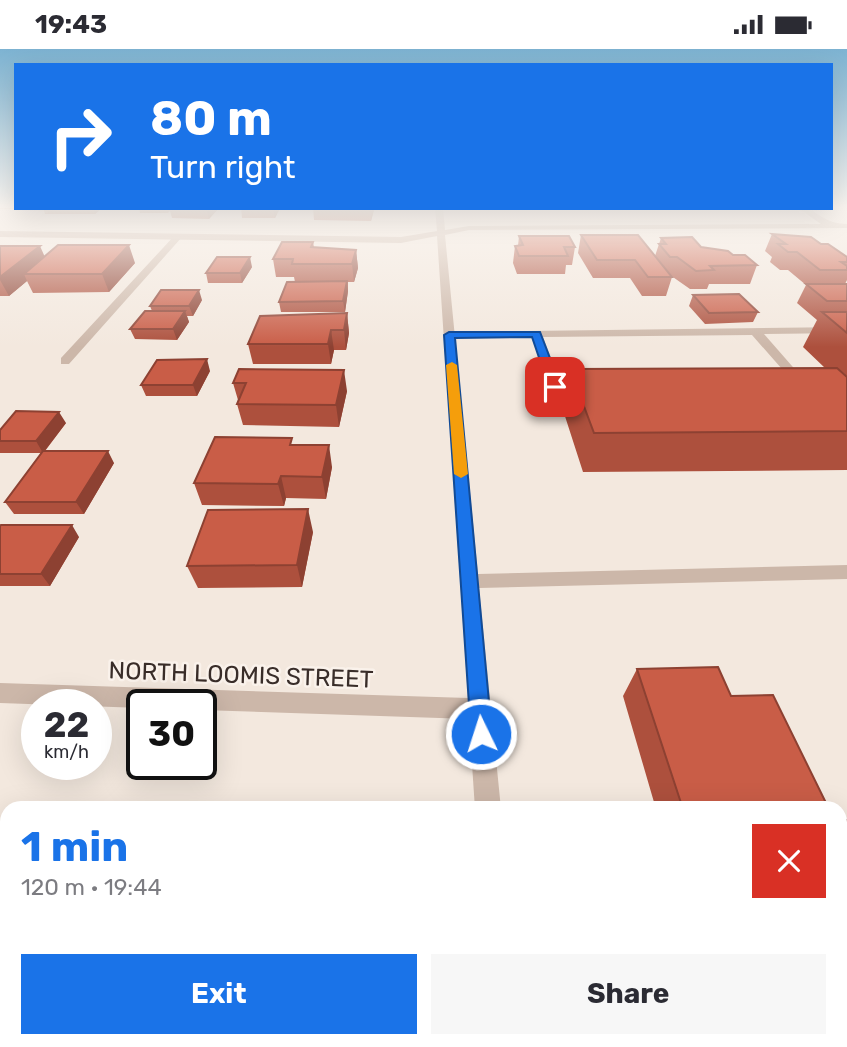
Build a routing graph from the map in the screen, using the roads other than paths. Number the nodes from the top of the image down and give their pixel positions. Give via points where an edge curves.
1 (162, 255) edge
2 (443, 255) edge
3 (847, 330) edge
4 (755, 331) junction
5 (536, 334) junction
6 (449, 335) junction
7 (65, 361) dead end
8 (788, 383) edge
9 (610, 386) edge
10 (847, 572) edge
11 (469, 580) junction
12 (0, 693) edge
13 (480, 709) junction
14 (487, 801) edge

1 - 7 street
2 - 6 street
3 - 4 street
4 - 5 street
4 - 8 street via 802,382
5 - 6 street
5 - 9 street via 555,387
6 - 11 street
10 - 11 street
11 - 13 street
12 - 13 street, NORTH LOOMIS STREET
13 - 14 street

